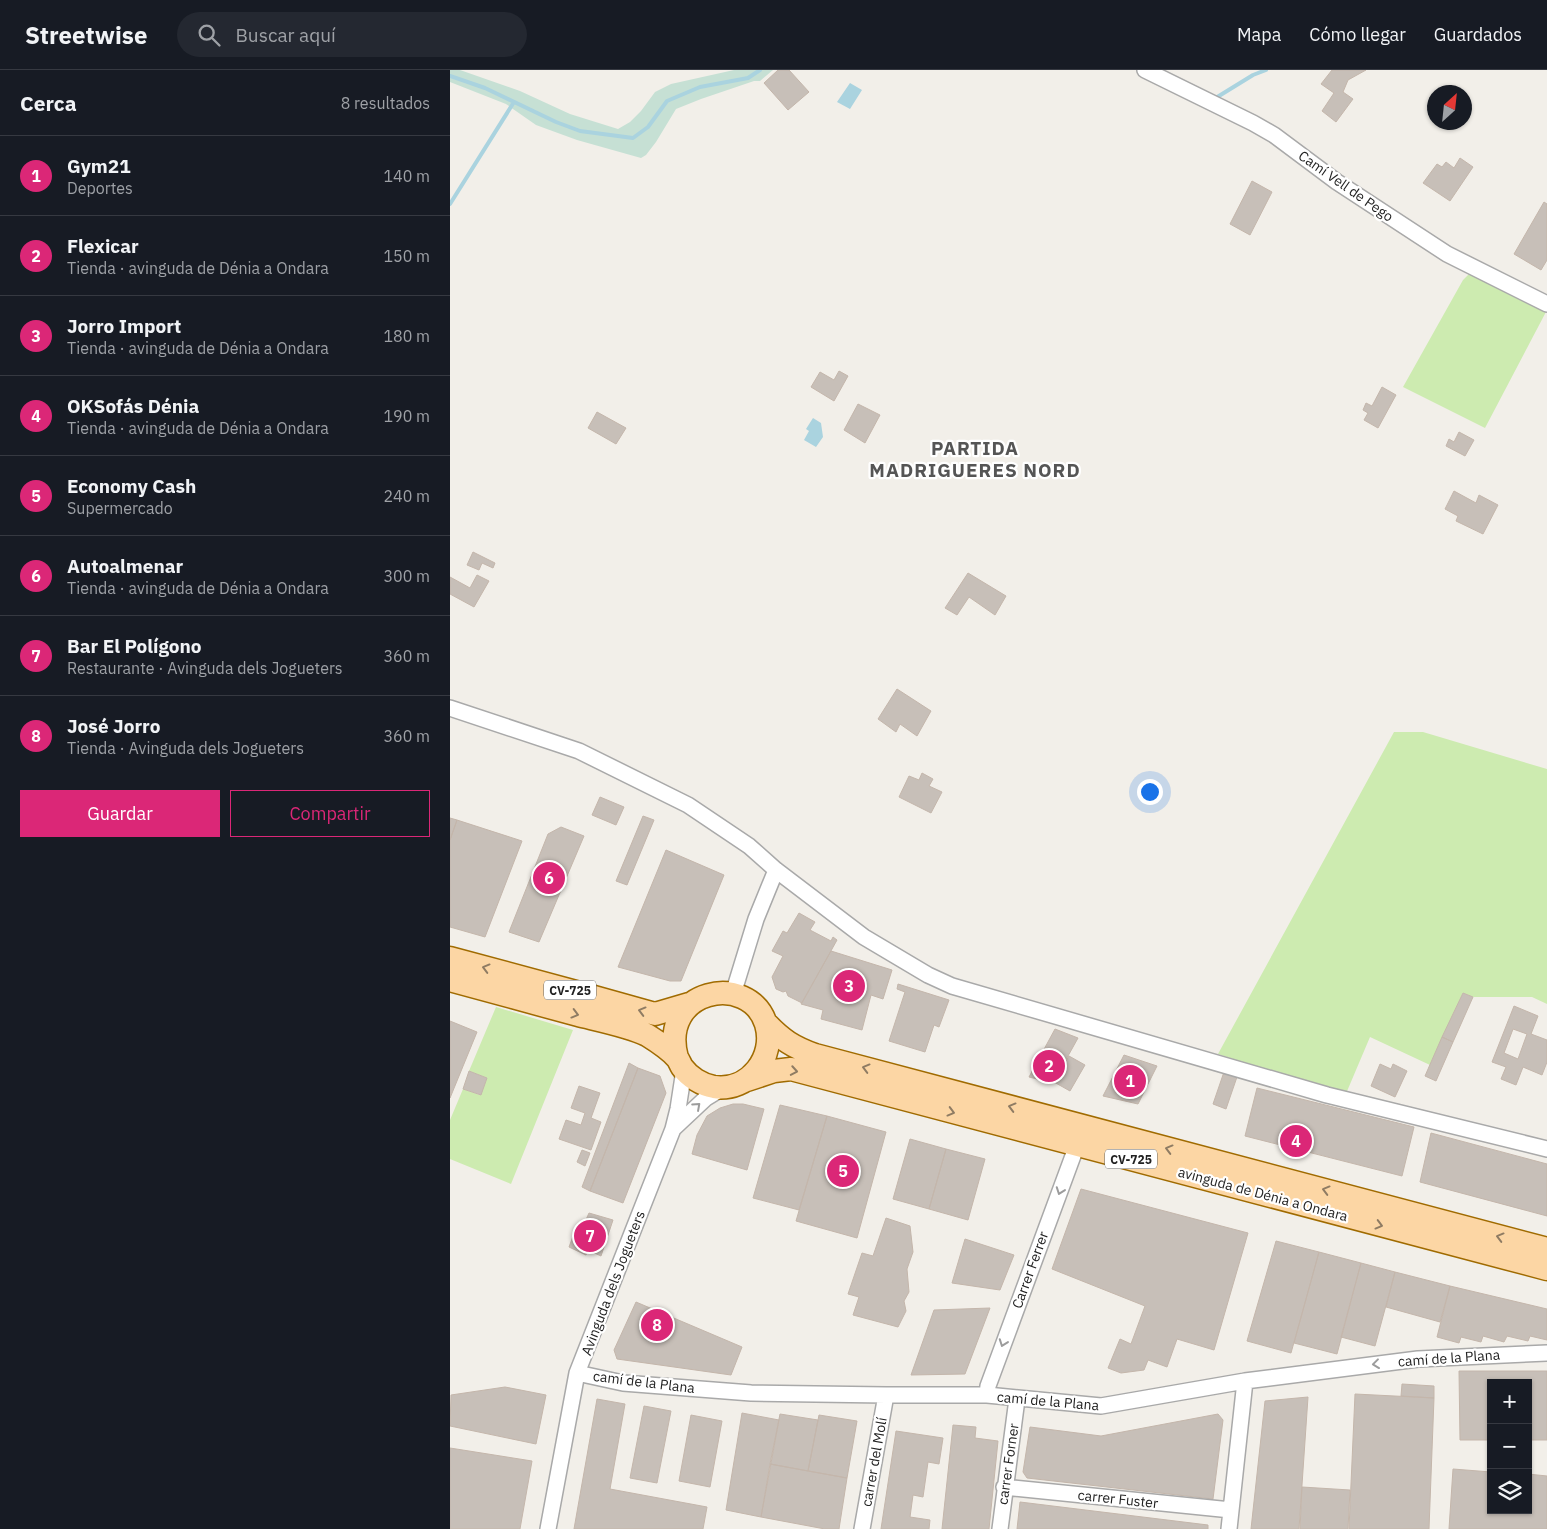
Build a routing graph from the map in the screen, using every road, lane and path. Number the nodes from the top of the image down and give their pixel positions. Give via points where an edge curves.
1 (1145, 70) edge
2 (1547, 304) edge
3 (450, 708) edge
4 (776, 870) junction
5 (450, 958) edge
6 (450, 980) edge
7 (733, 994) junction
8 (689, 1004) junction
9 (766, 1023) junction
10 (681, 1064) junction
11 (747, 1080) junction
12 (724, 1087) junction
13 (673, 1129) junction
14 (1077, 1145) junction
15 (1547, 1149) edge
16 (1547, 1249) edge
17 (1547, 1269) edge
18 (1547, 1353) edge
19 (577, 1373) junction
20 (1245, 1381) junction
21 (886, 1395) junction
22 (987, 1395) junction
23 (1017, 1399) junction
24 (1004, 1487) junction
25 (1231, 1510) junction
26 (548, 1529) edge
27 (862, 1529) edge
28 (1000, 1529) edge
29 (1229, 1529) edge

1 - 2 street, Camí Vell de Pego via 1260,127 1448,254
3 - 4 street via 579,751 649,785 688,805 749,846
4 - 7 street via 756,919
4 - 15 street via 864,937 952,986 1327,1095
8 -> 5 main road, CV-725 via 656,1014
6 -> 10 main road, CV-725 via 645,1034
7 - 8 main road, CV-725 via 707,994
7 - 9 main road, CV-725 via 750,1002
8 - 10 main road via 681,1013 674,1035 674,1047
9 - 11 main road via 769,1039 766,1055 759,1069
16 -> 9 main road, avinguda de Dénia a Ondara / CV-725 via 815,1055 794,1047
10 - 12 main road, CV-725 via 692,1078 713,1087
10 - 13 street, Avinguda dels Jogueters via 678,1109
11 - 12 main road, CV-725
11 -> 14 main road, avinguda de Dénia a Ondara / CV-725 via 774,1070 791,1070
13 -> 12 street, Avinguda dels Jogueters via 706,1098
13 - 19 street, Avinguda dels Jogueters
14 -> 17 main road, avinguda de Dénia a Ondara / CV-725
14 -> 22 street, Carrer Ferrer
18 -> 20 street, camí de la Plana via 1418,1359
19 - 21 street, camí de la Plana via 623,1383 751,1393
19 - 26 street, Avinguda dels Jogueters
20 - 23 street, camí de la Plana via 1101,1406
20 - 25 street
21 - 22 street, camí de la Plana
21 - 27 street, carrer del Molí
22 - 23 street, camí de la Plana
23 - 24 street, carrer Forner
24 - 25 street, carrer Fuster
24 - 28 street, carrer Forner
25 - 29 street

